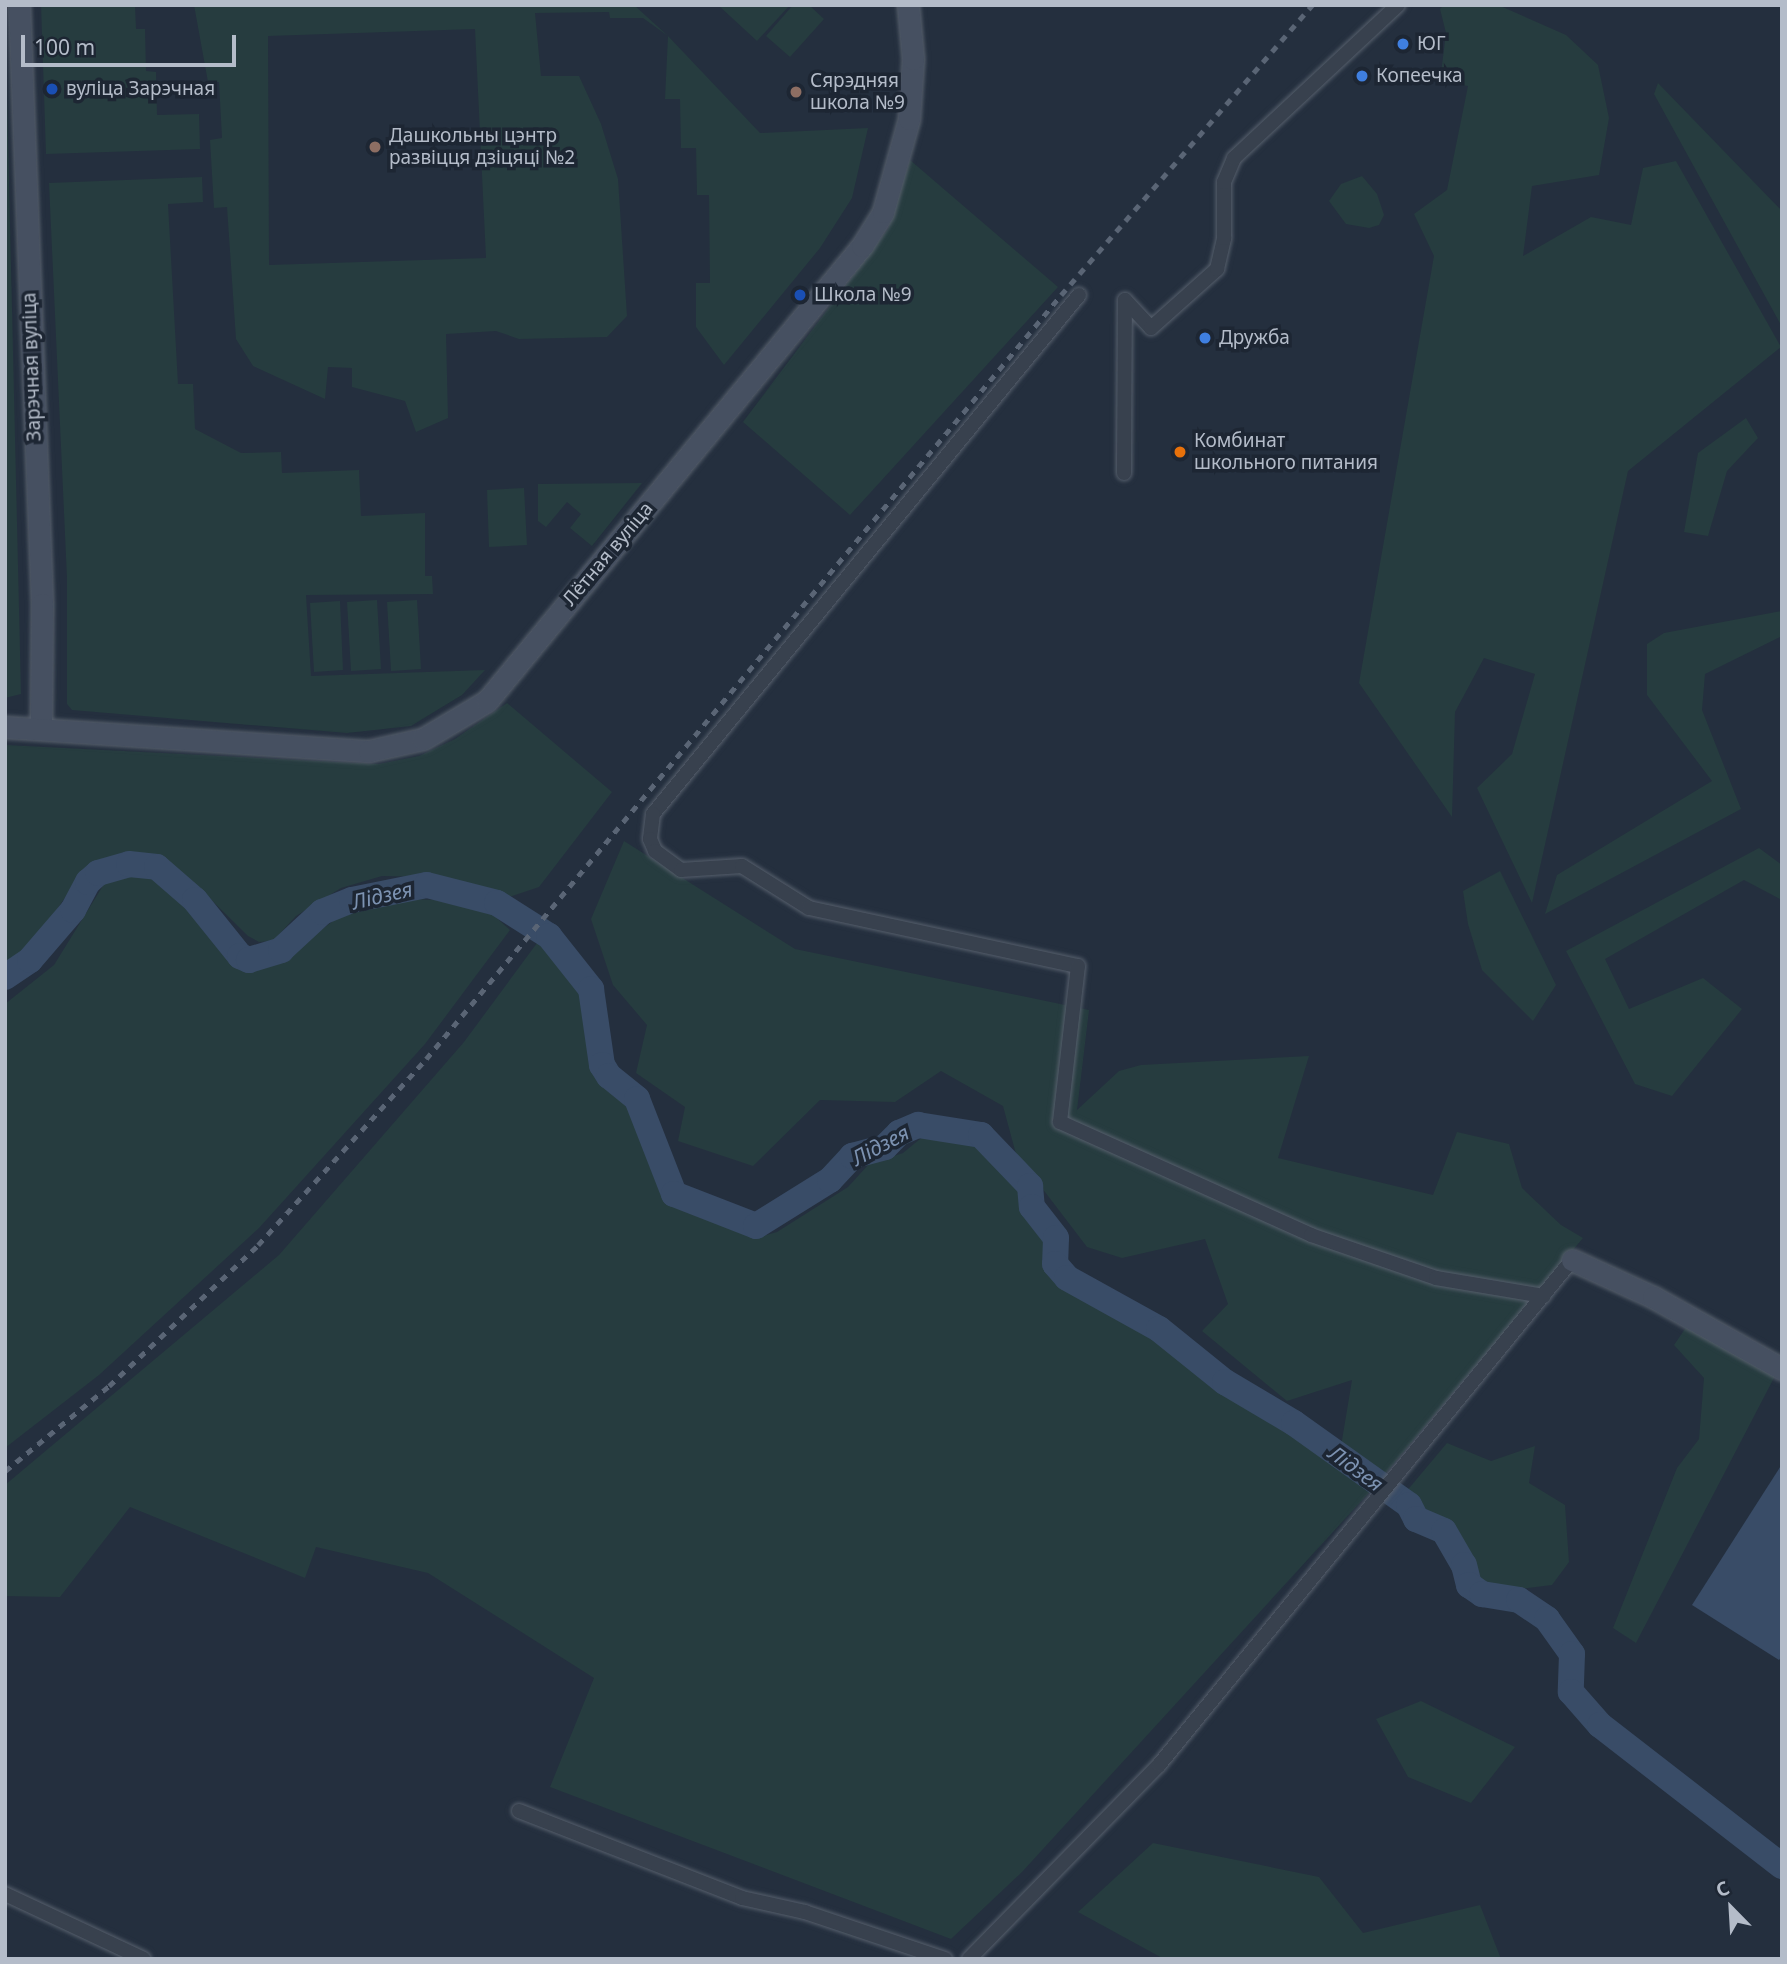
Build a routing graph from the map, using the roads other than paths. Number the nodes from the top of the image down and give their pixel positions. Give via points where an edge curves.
1 (19, 5) edge
2 (908, 5) edge
3 (1398, 5) edge
4 (1079, 295) dead end
5 (1124, 473) dead end
6 (5, 727) edge
7 (41, 728) junction
8 (1572, 1260) joint
9 (1544, 1296) junction
10 (1782, 1369) edge
11 (519, 1811) dead end
12 (5, 1894) edge
13 (144, 1959) edge
14 (946, 1959) edge
15 (969, 1959) edge

1 - 7 street, Зарэчная вуліца via 42,604
2 - 7 street, Лётная вуліца via 913,59 909,119 883,212 862,246 487,701 423,739 369,751
3 - 5 street via 1234,158 1224,182 1224,238 1217,269 1151,328 1125,300
4 - 9 street via 653,814 650,839 655,851 681,870 742,866 809,908 1078,965 1060,1122 1311,1235 1436,1278
6 - 7 street, Лётная вуліца
8 - 9 street
8 - 10 street via 1653,1297
9 - 15 street via 1159,1765
11 - 14 street via 742,1898 805,1912
12 - 13 street

